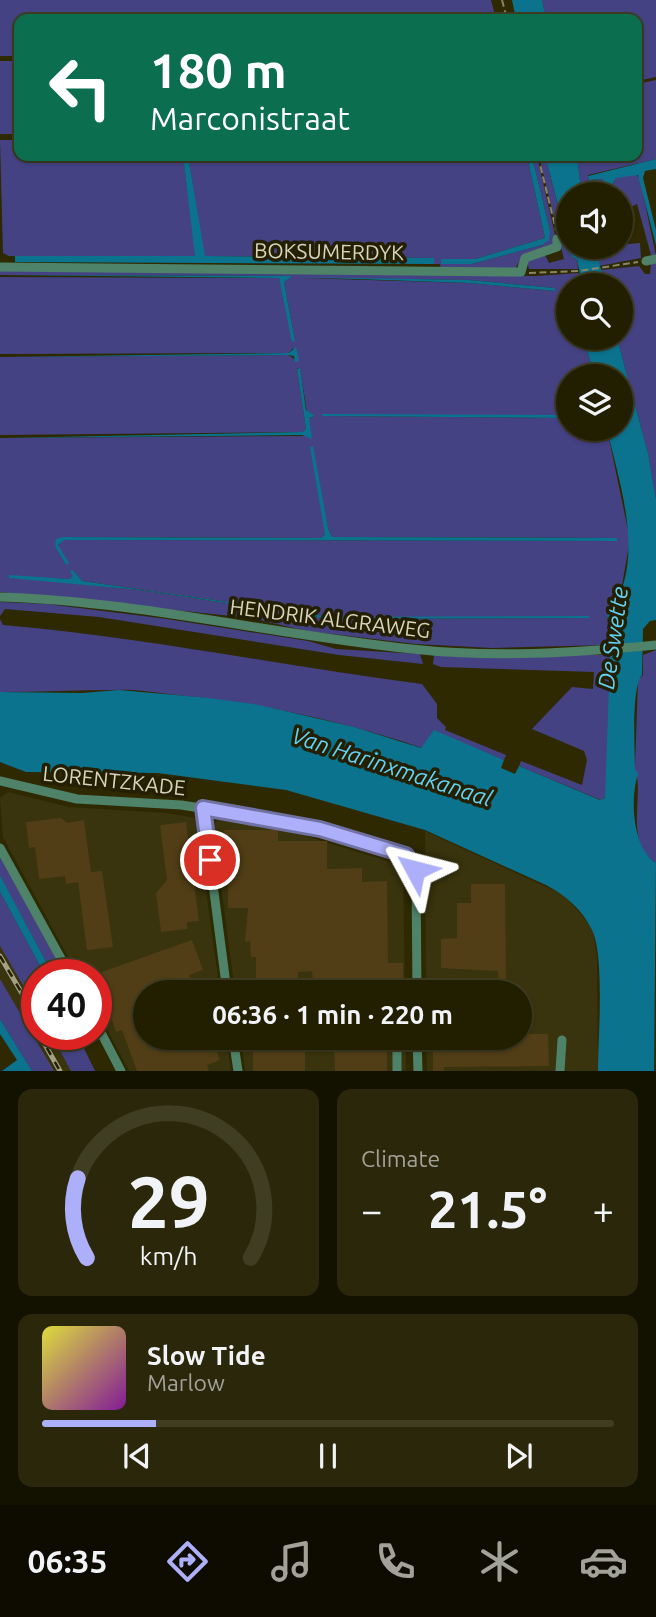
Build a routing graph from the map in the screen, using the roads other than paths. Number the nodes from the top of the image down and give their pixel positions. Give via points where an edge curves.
1 (556, 248) edge
2 (0, 267) edge
3 (0, 597) edge
4 (652, 646) edge
5 (0, 781) edge
6 (203, 808) junction
7 (0, 848) edge
8 (61, 959) edge
9 (226, 980) edge
10 (417, 980) edge
11 (562, 1040) dead end
12 (110, 1050) edge
13 (235, 1050) edge
14 (397, 1050) edge
15 (417, 1050) edge
16 (121, 1071) edge
17 (238, 1071) edge
18 (397, 1071) edge
19 (418, 1071) edge
20 (560, 1071) edge

1 - 2 street, BOKSUMERDYK via 525,258 521,272
3 - 4 street, HENDRIK ALGRAWEG via 85,603 416,649 500,653
5 - 6 street, LORENTZKADE via 77,799
6 - 9 street
6 - 10 street, LORENTZKADE via 288,821 411,859 416,876
7 - 8 street
11 - 20 street
12 - 16 street
13 - 17 street
14 - 18 street
15 - 19 street

